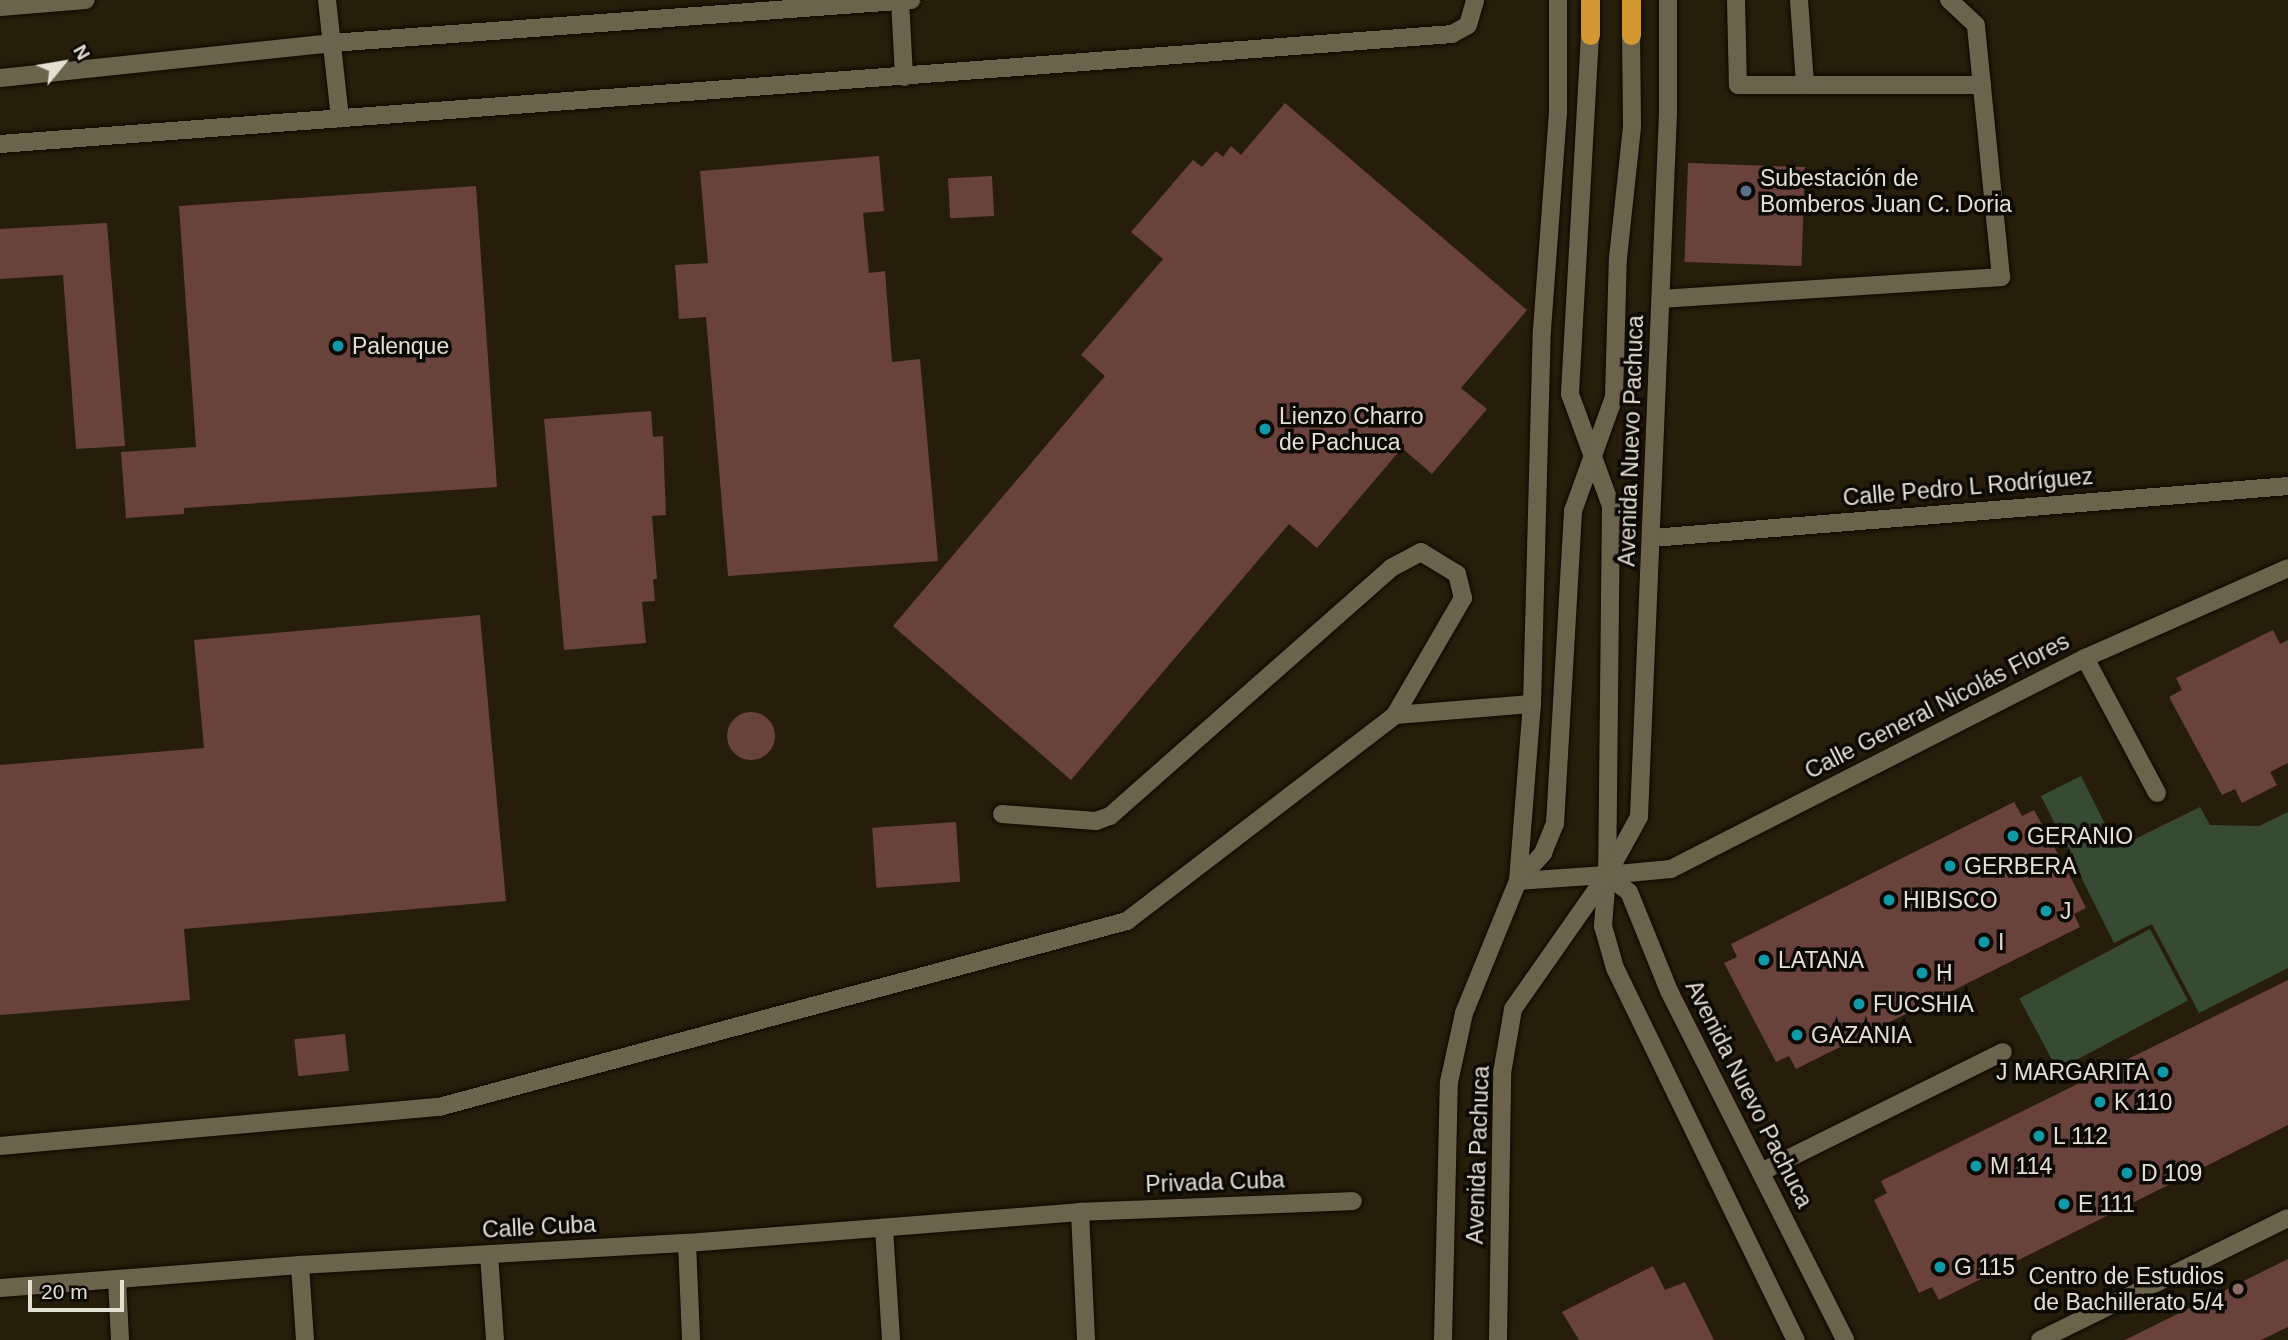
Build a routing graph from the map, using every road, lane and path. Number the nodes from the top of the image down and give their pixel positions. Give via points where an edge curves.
1 (86, 0) edge
2 (327, 0) edge
3 (900, 0) edge
4 (911, 0) edge
5 (1475, 0) edge
6 (1558, 0) edge
7 (1590, 0) edge
8 (1631, 0) edge
9 (1668, 0) edge
10 (1736, 0) edge
11 (1799, 0) edge
12 (1949, 0) edge
13 (0, 7) edge
14 (1590, 35) joint
15 (1632, 35) joint
16 (331, 43) junction
17 (904, 77) junction
18 (0, 78) edge
19 (1805, 83) junction
20 (1982, 85) junction
21 (340, 118) junction
22 (0, 144) edge
23 (1661, 299) junction
24 (1592, 455) junction
25 (2288, 486) edge
26 (1652, 538) junction
27 (2288, 568) edge
28 (2085, 658) junction
29 (1532, 704) junction
30 (1395, 715) junction
31 (2157, 793) dead end
32 (1002, 814) dead end
33 (1606, 875) junction
34 (1518, 881) junction
35 (2003, 1052) dead end
36 (0, 1146) edge
37 (1761, 1172) junction
38 (1353, 1201) dead end
39 (1080, 1212) junction
40 (2288, 1218) edge
41 (884, 1228) junction
42 (687, 1244) junction
43 (489, 1254) junction
44 (300, 1265) junction
45 (117, 1280) junction
46 (0, 1288) edge
47 (120, 1340) edge
48 (304, 1340) edge
49 (495, 1340) edge
50 (691, 1340) edge
51 (891, 1340) edge
52 (1086, 1340) edge
53 (1443, 1340) edge
54 (1498, 1340) edge
55 (1797, 1340) edge
56 (1845, 1340) edge
57 (2040, 1340) edge

1 - 13 street
2 - 16 street
3 - 4 street
3 - 16 street
3 - 17 street
5 - 17 street via 1468,25 1452,34
6 - 29 street via 1558,112 1542,330
7 - 14 highway
8 - 15 highway
9 - 23 street, Avenida Nuevo Pachuca
10 - 19 street via 1738,85
11 - 19 street
12 - 20 street via 1976,25
14 - 24 street via 1570,394
15 - 24 street via 1632,126 1618,258 1614,397
16 - 18 street
16 - 21 street
17 - 21 street
19 - 20 street
20 - 23 street via 2001,277
21 - 22 street
23 - 26 street, Avenida Nuevo Pachuca
24 - 33 street via 1611,506
24 - 34 street via 1573,511 1555,824 1544,853
25 - 26 street, Calle Pedro L Rodríguez
26 - 33 street, Avenida Nuevo Pachuca via 1639,817
27 - 28 street, Calle General Nicolás Flores
28 - 31 street
28 - 33 street, Calle General Nicolás Flores via 1671,869
29 - 30 street
29 - 34 street
30 - 32 street via 1463,598 1457,573 1422,552 1391,568 1110,816 1096,821
30 - 36 street via 1127,921 439,1107
33 - 34 street, Calle General Nicolás Flores
33 - 37 street, Avenida Nuevo Pachuca via 1629,892 1669,991
33 - 54 street, Avenida Pachuca via 1513,1009 1502,1073
33 - 55 street, Avenida Nuevo Pachuca via 1602,926 1615,968
34 - 53 street, Avenida Pachuca via 1471,988 1449,1082
35 - 37 street
37 - 56 street, Avenida Nuevo Pachuca
38 - 39 street, Privada Cuba
39 - 41 street, Calle Cuba
39 - 52 street
40 - 57 street
41 - 42 street, Calle Cuba
41 - 51 street
42 - 43 street, Calle Cuba
42 - 50 street
43 - 44 street, Calle Cuba
43 - 49 street
44 - 45 street, Calle Cuba
44 - 48 street
45 - 46 street, Calle Cuba
45 - 47 street

